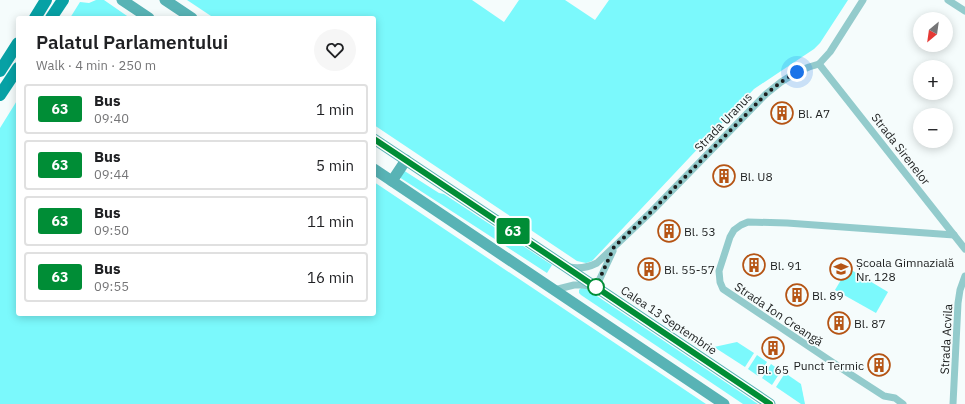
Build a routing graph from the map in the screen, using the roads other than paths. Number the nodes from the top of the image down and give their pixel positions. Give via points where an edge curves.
1 (46, 0) edge
2 (63, 0) edge
3 (122, 0) edge
4 (165, 0) edge
5 (862, 0) edge
6 (948, 0) edge
7 (965, 11) edge
8 (36, 16) edge
9 (52, 16) edge
10 (146, 16) edge
11 (189, 16) edge
12 (16, 47) edge
13 (819, 64) junction
14 (0, 71) edge
15 (16, 71) edge
16 (0, 95) edge
17 (376, 142) edge
18 (406, 160) junction
19 (376, 170) edge
20 (392, 181) junction
21 (954, 235) junction
22 (614, 247) junction
23 (965, 249) edge
24 (563, 265) junction
25 (965, 276) edge
26 (596, 287) junction
27 (554, 290) junction
28 (724, 404) edge
29 (770, 404) edge
30 (903, 404) edge
31 (953, 404) edge

1 - 8 main road
2 - 9 main road
3 - 10 main road
4 - 11 main road
5 - 13 street via 830,52
6 - 7 street
12 - 14 main road
13 - 21 street, Strada Sirenelor
13 - 22 street, Strada Uranus via 797,72 766,94
15 - 16 main road
17 - 18 main road, Calea 13 Septembrie
18 - 20 main road
18 - 24 main road, Calea 13 Septembrie
19 - 20 main road
20 - 27 main road
21 - 23 street, Strada Sirenelor
21 - 30 street, Strada Ion Creangă via 748,222 734,230 723,259 719,278 723,289 857,379 884,396 895,398
22 - 24 street, Strada Uranus via 596,264 588,267
22 - 26 street, Strada Uranus
24 - 26 main road, Calea 13 Septembrie
25 - 31 street, Strada Acvila via 958,302
26 - 27 street via 578,285
26 - 29 main road, Calea 13 Septembrie
27 - 28 main road

